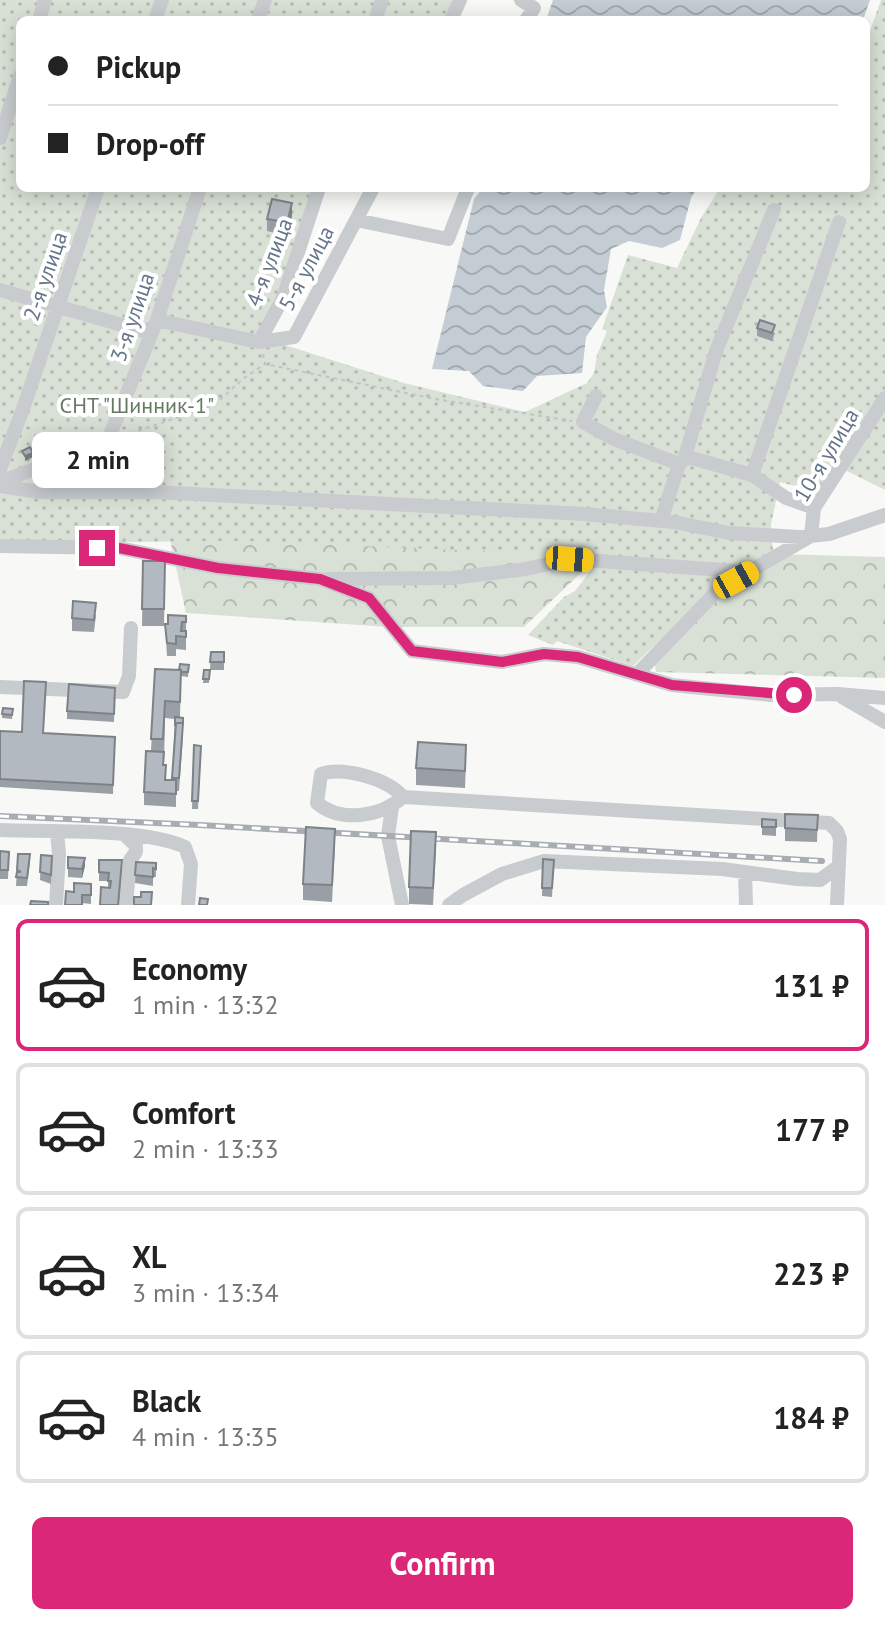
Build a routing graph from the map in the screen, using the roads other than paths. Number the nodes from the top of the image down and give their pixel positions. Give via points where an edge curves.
1 (16, 88) edge
2 (0, 138) edge
3 (97, 192) edge
4 (199, 192) edge
5 (318, 192) edge
6 (371, 192) edge
7 (466, 192) edge
8 (774, 210) dead end
9 (356, 220) junction
10 (839, 222) dead end
11 (0, 290) edge
12 (58, 305) junction
13 (153, 327) junction
14 (259, 342) junction
15 (596, 396) dead end
16 (885, 398) edge
17 (682, 462) junction
18 (0, 469) edge
19 (752, 475) junction
20 (0, 484) edge
21 (814, 508) junction
22 (883, 514) edge
23 (661, 521) junction
24 (811, 536) junction
25 (0, 546) edge
26 (750, 572) junction
27 (320, 579) junction
28 (131, 628) dead end
29 (637, 674) junction
30 (0, 687) edge
31 (838, 694) junction
32 (885, 698) edge
33 (885, 722) edge
34 (397, 802) junction
35 (0, 830) edge
36 (57, 832) junction
37 (125, 835) junction
38 (839, 866) junction
39 (745, 872) junction
40 (56, 905) edge
41 (126, 905) edge
42 (188, 905) edge
43 (402, 905) edge
44 (449, 905) edge
45 (746, 905) edge
46 (837, 905) edge

1 - 2 street
3 - 12 street, 2-я улица
4 - 13 street, 3-я улица
5 - 14 street, 4-я улица via 283,298
6 - 9 street, 5-я улица
7 - 9 street via 448,239
8 - 17 street via 716,351
9 - 14 street, 5-я улица via 294,337
10 - 19 street
11 - 12 street, 4-я улица
12 - 13 street, 4-я улица
12 - 18 street, 2-я улица
13 - 14 street, 4-я улица
13 - 20 street, 3-я улица via 107,442
15 - 17 street via 583,422 614,439
16 - 21 street, 10-я улица
17 - 19 street via 688,457
17 - 23 street
19 - 21 street via 786,498
20 - 23 street via 38,492 154,492
21 - 24 street, 10-я улица
22 - 24 street
23 - 24 street via 729,533
24 - 26 street
25 - 27 street via 119,548 218,568
26 - 27 street via 570,559 452,578
26 - 29 street via 719,589
27 - 29 street via 369,598 412,651 502,662 544,654 567,656
28 - 30 street via 123,692
29 - 31 street via 672,685 727,691
31 - 32 street
31 - 33 street
34 - 34 street via 396,789 380,780 332,770 321,774 317,803 329,813 371,815
34 - 38 street via 829,823 840,839
34 - 43 street via 388,836
35 - 36 street
36 - 37 street
36 - 40 street
37 - 41 street via 136,846
37 - 42 street via 185,847 191,864
38 - 39 street via 820,880
38 - 46 street
39 - 44 street via 544,861 502,874
39 - 45 street

